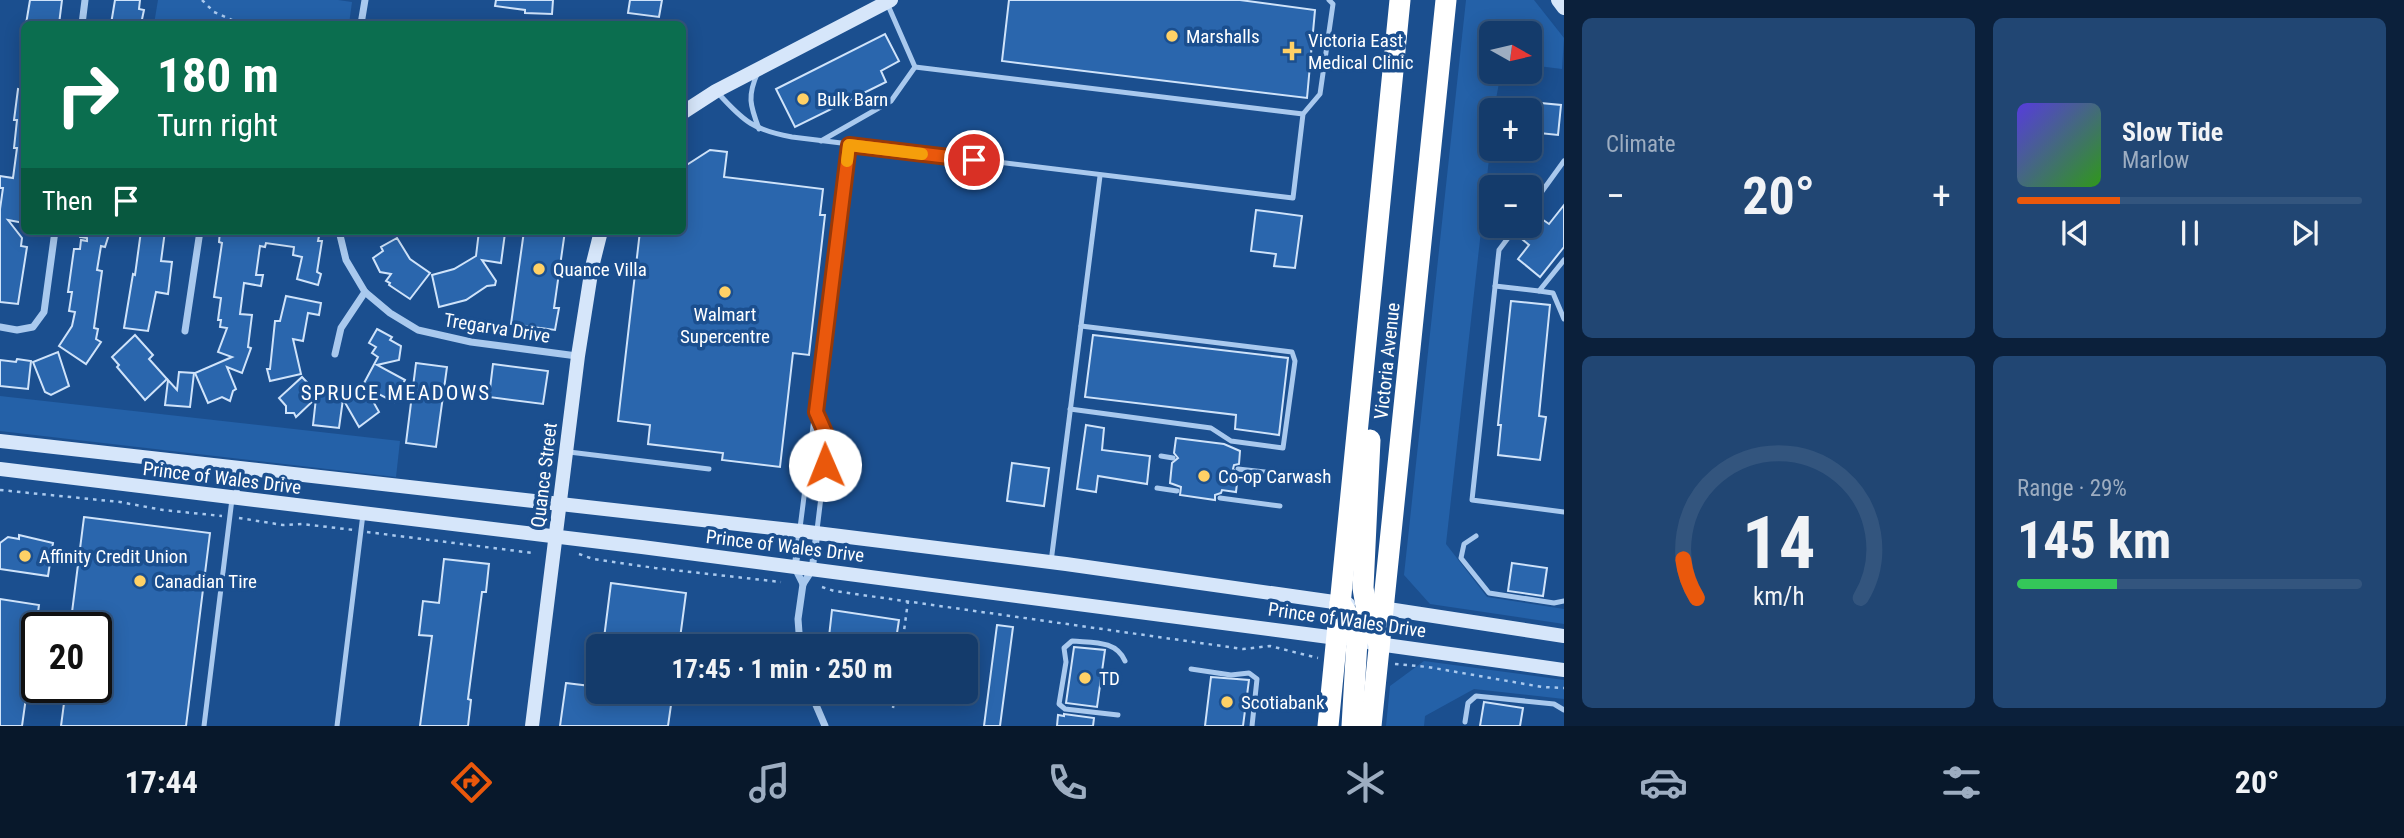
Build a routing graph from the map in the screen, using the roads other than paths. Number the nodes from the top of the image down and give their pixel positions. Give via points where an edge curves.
1 (85, 0) edge
2 (365, 0) edge
3 (1329, 0) edge
4 (1400, 0) edge
5 (1558, 0) edge
6 (889, 1) edge
7 (1446, 1) edge
8 (1564, 8) edge
9 (82, 21) edge
10 (362, 21) edge
11 (915, 67) junction
12 (760, 68) junction
13 (716, 91) junction
14 (686, 110) edge
15 (1303, 114) junction
16 (759, 129) junction
17 (821, 141) junction
18 (849, 145) junction
19 (1564, 161) edge
20 (1100, 176) junction
21 (1542, 191) edge
22 (1380, 221) junction
23 (54, 235) edge
24 (199, 235) edge
25 (340, 235) edge
26 (600, 235) edge
27 (1508, 238) edge
28 (1564, 260) edge
29 (1495, 286) junction
30 (1539, 291) junction
31 (365, 292) junction
32 (1564, 319) edge
33 (1081, 326) junction
34 (0, 327) edge
35 (185, 331) dead end
36 (335, 354) dead end
37 (578, 356) junction
38 (1070, 410) junction
39 (816, 412) junction
40 (0, 441) edge
41 (566, 452) junction
42 (1161, 456) dead end
43 (1173, 458) dead end
44 (0, 469) edge
45 (709, 469) dead end
46 (1238, 469) dead end
47 (262, 471) junction
48 (1284, 474) dead end
49 (1157, 488) dead end
50 (1177, 491) dead end
51 (1220, 498) dead end
52 (232, 499) junction
53 (559, 506) junction
54 (1280, 506) dead end
55 (1564, 512) edge
56 (363, 514) junction
57 (800, 531) junction
58 (817, 533) junction
59 (555, 536) junction
60 (1476, 536) dead end
61 (1051, 562) junction
62 (795, 568) junction
63 (812, 570) junction
64 (803, 584) junction
65 (1564, 601) edge
66 (1340, 603) junction
67 (1375, 607) junction
68 (799, 634) edge
69 (1564, 636) edge
70 (1342, 646) junction
71 (1378, 653) junction
72 (1125, 661) dead end
73 (1191, 669) dead end
74 (1564, 670) edge
75 (816, 704) edge
76 (1564, 710) edge
77 (1118, 715) dead end
78 (1465, 722) dead end
79 (204, 726) edge
80 (337, 726) edge
81 (532, 726) edge
82 (825, 726) edge
83 (1252, 726) edge
84 (1328, 726) edge
85 (1352, 726) edge
86 (1371, 726) edge

1 - 9 street
2 - 10 street
3 - 15 lane via 1333,4 1320,94
4 - 22 highway, Victoria Avenue
5 - 8 main road
6 - 11 lane
6 - 12 main road
7 - 67 highway, Victoria Avenue
11 - 15 lane
11 - 17 lane via 891,101
12 - 13 main road
12 - 16 lane via 751,87 750,104
13 - 14 main road
13 - 16 lane via 741,119
15 - 20 lane via 1293,198
16 - 17 lane
17 - 18 lane
18 - 20 lane
18 - 39 lane
19 - 21 lane
20 - 33 lane
22 - 66 highway, Victoria Avenue
22 - 67 highway via 1363,588
23 - 34 street via 44,312 33,327
24 - 35 street
25 - 31 street, Tregarva Drive via 346,260
26 - 37 main road, Quance Street
27 - 29 lane via 1499,250
28 - 30 lane
29 - 30 lane
29 - 55 lane via 1472,500
30 - 32 lane via 1553,293
31 - 36 street via 341,327
31 - 37 street, Tregarva Drive via 418,330
33 - 38 lane
33 - 38 lane via 1292,352 1295,361 1283,448 1231,441 1211,428
37 - 41 main road, Quance Street
38 - 61 lane
39 - 57 lane
39 - 58 lane via 828,439
40 - 47 main road, Prince of Wales Drive
41 - 45 lane
41 - 53 main road, Quance Street
42 - 43 lane
44 - 52 main road, Prince of Wales Drive
46 - 48 lane
47 - 52 lane via 243,478
47 - 53 main road, Prince of Wales Drive
49 - 50 lane
51 - 54 lane
52 - 56 main road, Prince of Wales Drive
52 - 79 lane
53 - 57 main road, Prince of Wales Drive
53 - 59 main road, Quance Street
56 - 59 main road, Prince of Wales Drive
56 - 80 lane
57 - 58 main road, Prince of Wales Drive
57 - 62 street
58 - 61 main road, Prince of Wales Drive
58 - 63 street
59 - 62 main road, Prince of Wales Drive
59 - 81 main road, Quance Street
60 - 65 lane via 1464,544 1461,558 1489,593
61 - 66 main road, Prince of Wales Drive
62 - 63 main road, Prince of Wales Drive
62 - 64 street
63 - 64 street
63 - 70 main road, Prince of Wales Drive
64 - 68 street
66 - 67 main road, Prince of Wales Drive
66 - 70 highway, Victoria Avenue
67 - 69 main road, Prince of Wales Drive
67 - 71 highway, Victoria Avenue
70 - 71 main road, Prince of Wales Drive
70 - 84 highway, Victoria Avenue
70 - 85 highway
71 - 74 main road, Prince of Wales Drive
71 - 86 highway, Victoria Avenue
72 - 77 lane via 1121,651 1112,646 1072,641 1064,648 1059,704 1065,709
73 - 83 lane via 1249,673 1257,679
75 - 82 street
76 - 78 lane via 1554,704 1476,696 1468,703

